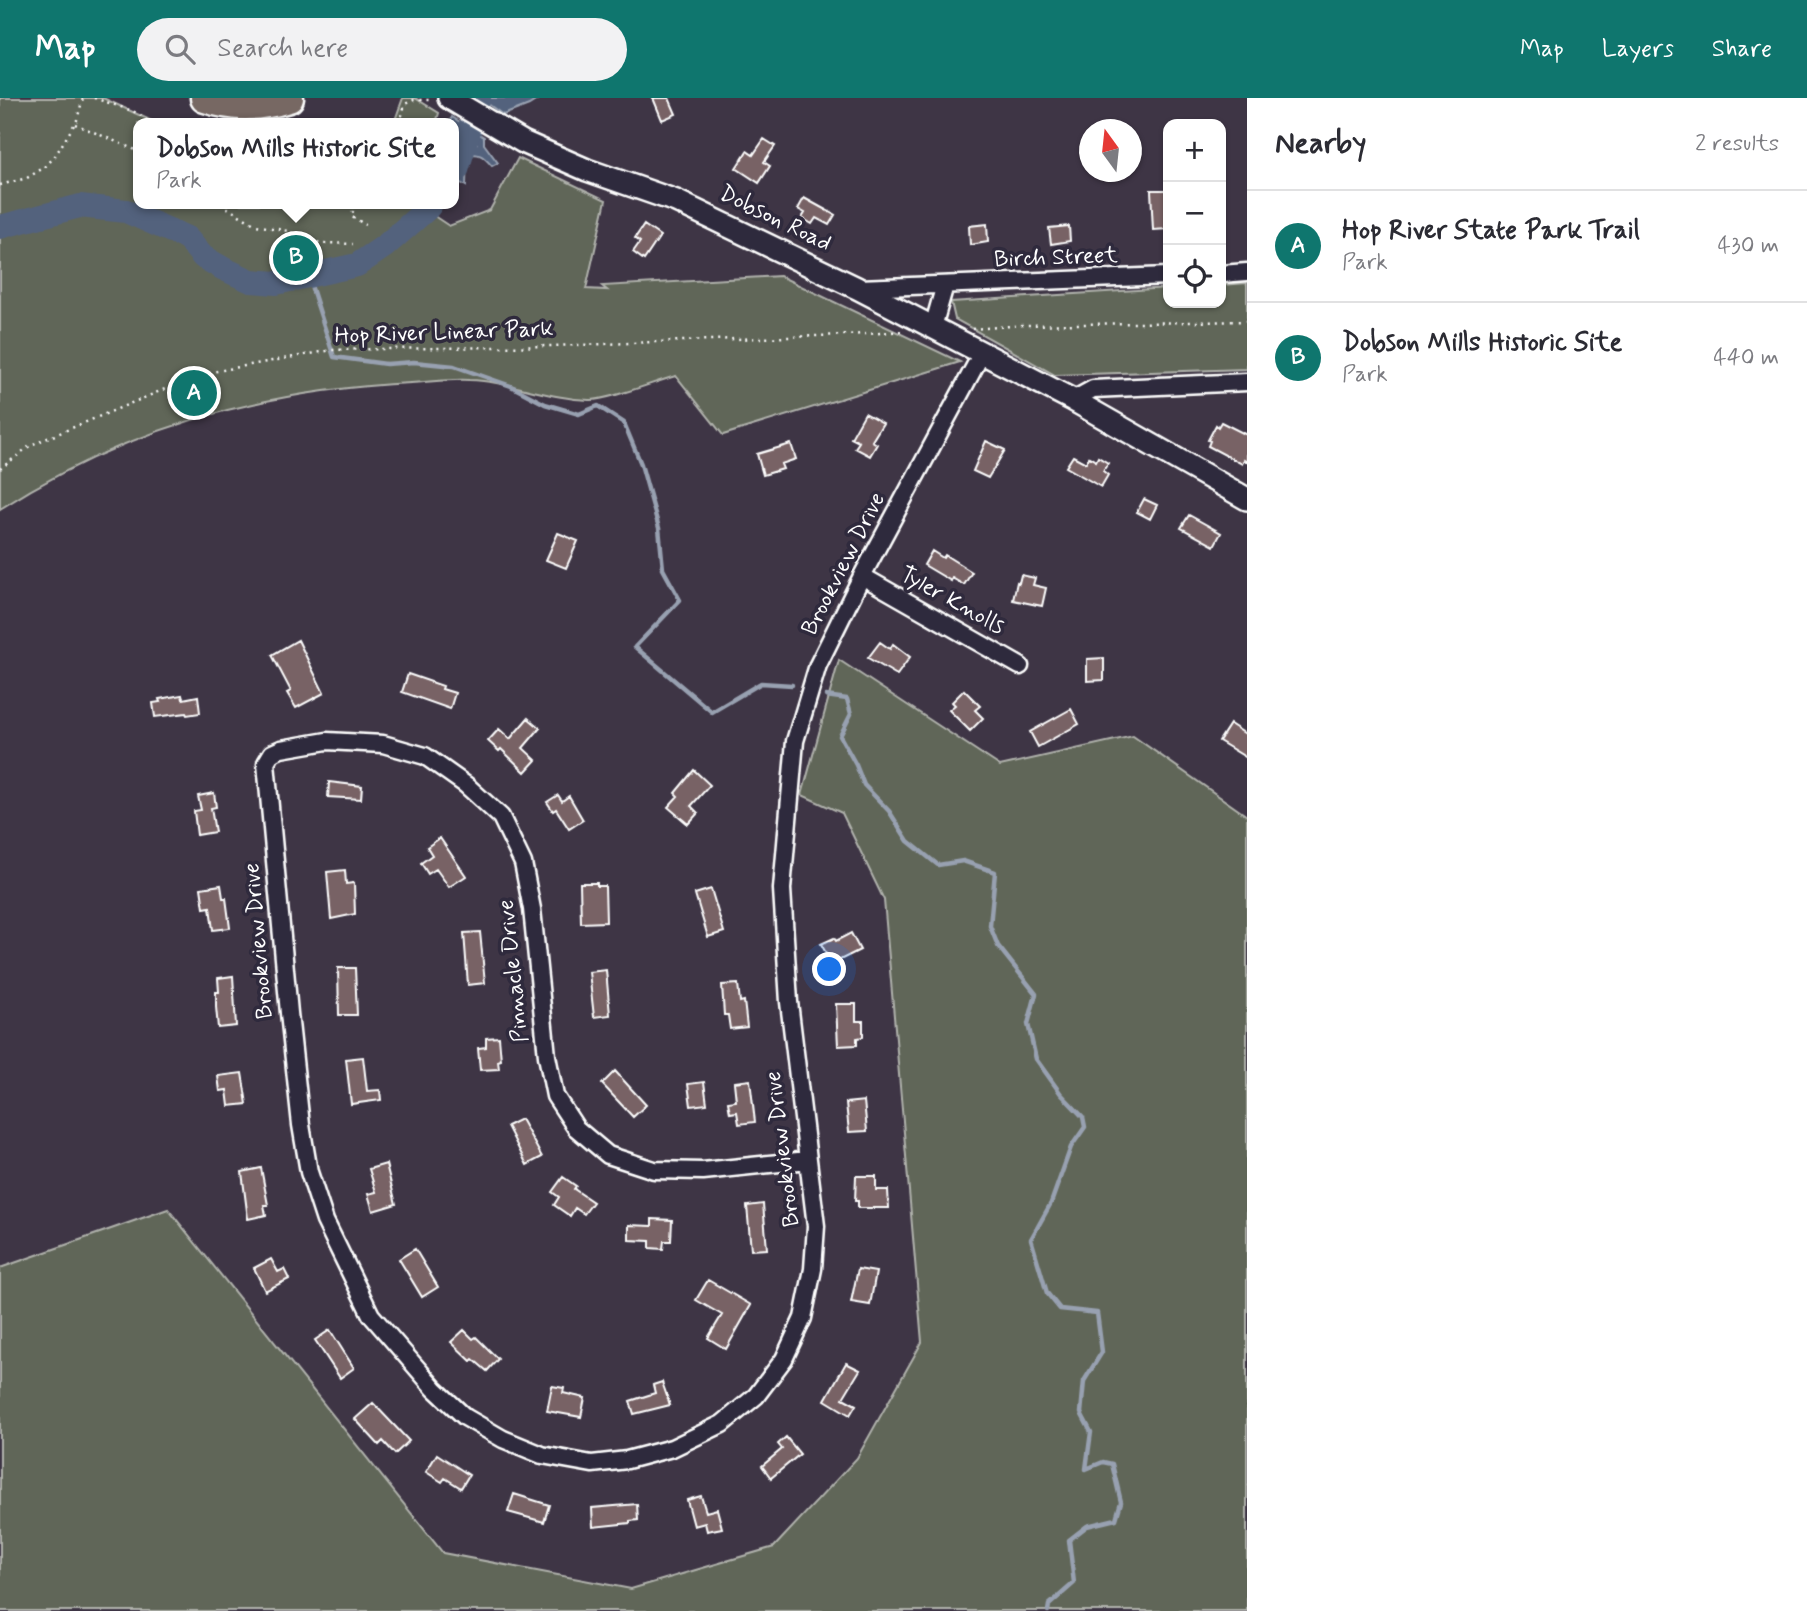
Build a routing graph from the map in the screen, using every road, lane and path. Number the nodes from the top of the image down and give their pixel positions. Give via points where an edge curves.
1 (83, 98) edge
2 (94, 98) edge
3 (205, 98) edge
4 (289, 98) edge
5 (446, 101) edge
6 (144, 118) edge
7 (401, 118) edge
8 (75, 124) junction
9 (133, 149) edge
10 (0, 186) edge
11 (229, 209) edge
12 (353, 209) edge
13 (366, 225) dead end
14 (353, 244) dead end
15 (1247, 272) edge
16 (1226, 274) edge
17 (1163, 276) edge
18 (945, 285) junction
19 (857, 288) junction
20 (1247, 321) edge
21 (924, 329) junction
22 (968, 329) dead end
23 (982, 353) junction
24 (1247, 382) edge
25 (1073, 400) junction
26 (0, 469) edge
27 (1247, 499) edge
28 (862, 576) junction
29 (1020, 666) dead end
30 (272, 753) joint
31 (808, 1160) junction

1 - 8 path
2 - 6 path
3 - 4 highway via 249,106
5 - 7 path via 415,100 405,104
5 - 19 street, Dobson Road via 523,142 676,201
8 - 9 path
8 - 10 path via 45,167
11 - 14 path via 256,225 306,240
12 - 13 path via 352,217
15 - 16 street
17 - 18 street, Birch Street
18 - 19 street, Birch Street
18 - 21 street
19 - 21 street, Dobson Road
20 - 22 path
21 - 23 street, Dobson Road
21 - 26 path, Hop River Linear Park via 551,346 332,350 201,374 31,445
23 - 25 street, Dobson Road
23 - 28 street, Brookview Drive
24 - 25 street via 1093,389
25 - 27 street, Dobson Road
28 - 29 street, Tyler Knolls
28 - 31 street, Brookview Drive via 818,665 795,741 788,806 783,902 789,1002
30 - 31 street, Pinnacle Drive via 327,741 404,750 425,756 501,817 523,863 532,909 555,1096 576,1128 608,1155 654,1170 703,1171
30 - 31 street, Brookview Drive via 266,774 299,1113 309,1172 325,1221 371,1314 435,1390 465,1417 503,1440 542,1455 592,1464 672,1448 722,1424 755,1396 784,1359 803,1318 816,1226

